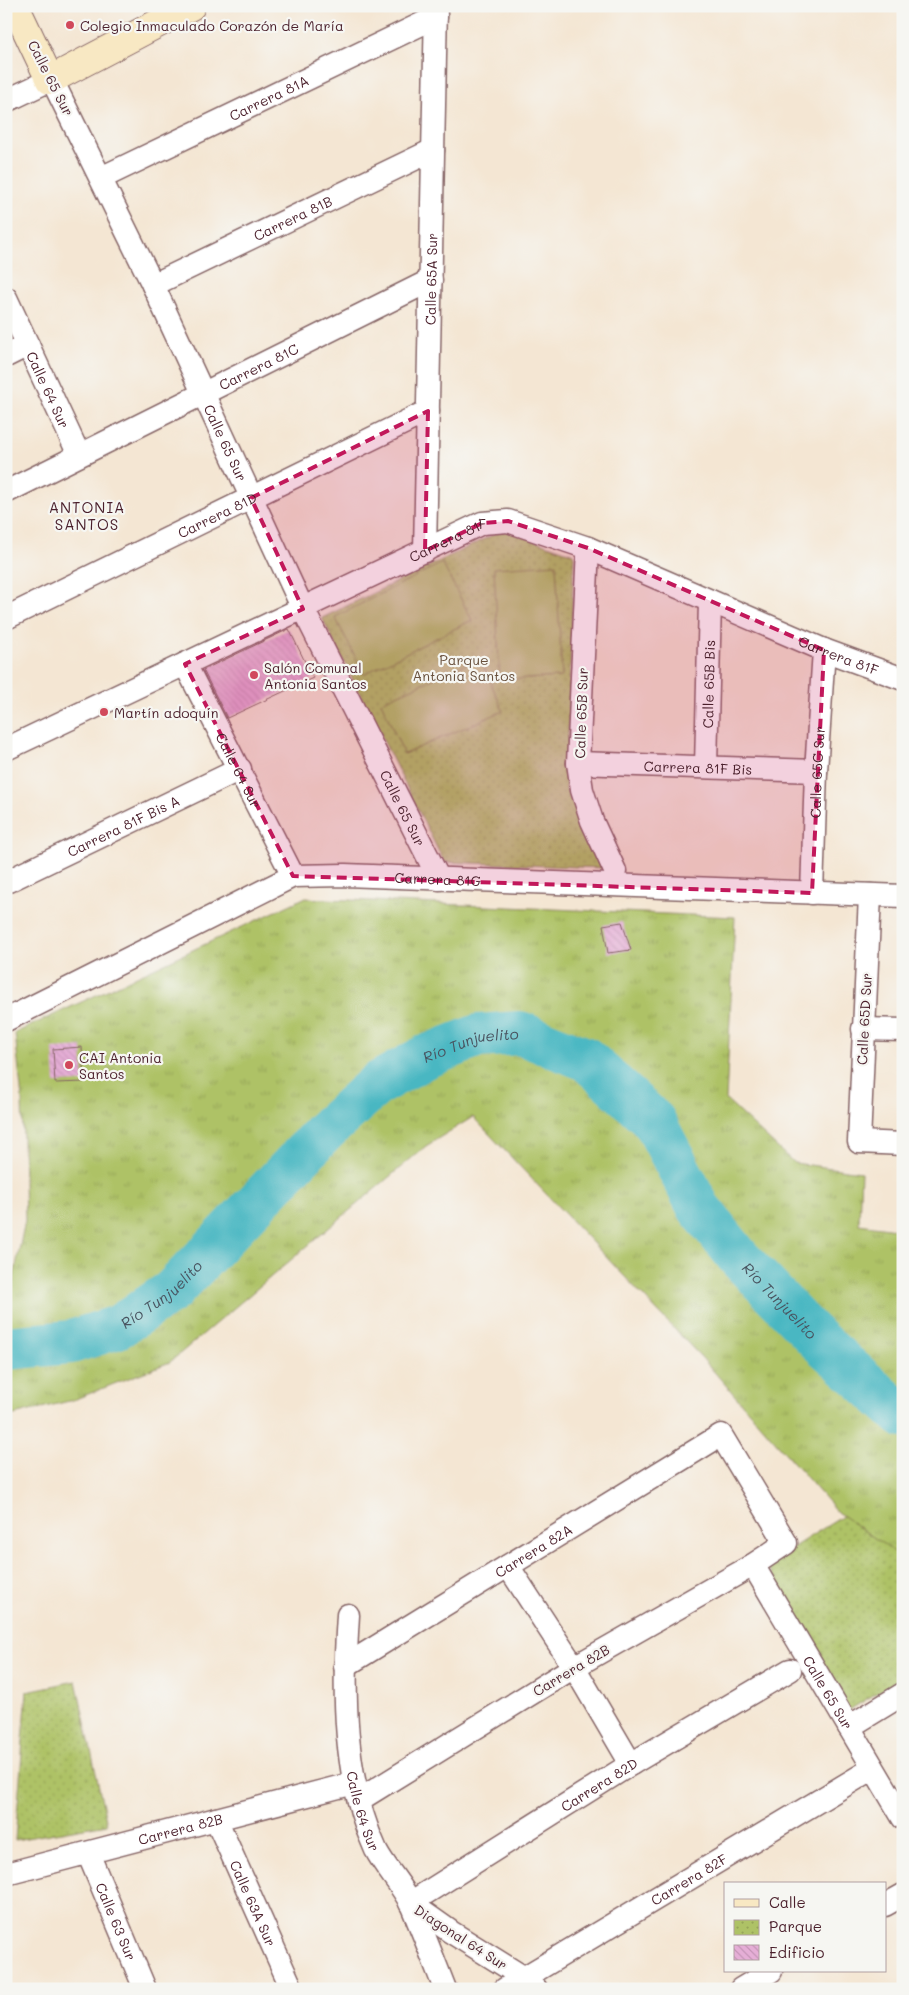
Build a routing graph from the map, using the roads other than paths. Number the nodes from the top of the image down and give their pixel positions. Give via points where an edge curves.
1 (15, 6) edge
2 (191, 6) edge
3 (436, 12) edge
4 (50, 80) junction
5 (6, 101) edge
6 (433, 150) junction
7 (101, 178) junction
8 (430, 280) junction
9 (153, 285) junction
10 (6, 298) edge
11 (28, 345) junction
12 (6, 356) edge
13 (203, 394) junction
14 (428, 411) junction
15 (79, 455) junction
16 (6, 492) edge
17 (251, 498) junction
18 (588, 548) junction
19 (425, 551) junction
20 (710, 601) junction
21 (303, 609) junction
22 (6, 618) edge
23 (824, 650) junction
24 (186, 664) junction
25 (903, 679) edge
26 (6, 749) edge
27 (578, 763) junction
28 (706, 766) junction
29 (240, 770) junction
30 (816, 771) junction
31 (615, 871) dead end
32 (293, 876) junction
33 (439, 879) junction
34 (6, 882) edge
35 (812, 893) junction
36 (870, 895) junction
37 (903, 896) edge
38 (6, 1020) edge
39 (863, 1029) junction
40 (903, 1030) edge
41 (903, 1144) edge
42 (721, 1435) joint
43 (508, 1566) junction
44 (753, 1566) junction
45 (348, 1615) dead end
46 (345, 1666) junction
47 (574, 1667) junction
48 (790, 1670) dead end
49 (903, 1694) edge
50 (849, 1727) junction
51 (631, 1764) junction
52 (872, 1769) junction
53 (357, 1792) junction
54 (903, 1818) edge
55 (216, 1819) junction
56 (88, 1853) junction
57 (6, 1874) edge
58 (903, 1895) edge
59 (410, 1903) junction
60 (886, 1904) edge
61 (769, 1972) edge
62 (521, 1985) edge
63 (145, 1989) edge
64 (292, 1989) edge
65 (445, 1989) edge
66 (741, 1989) edge

1 - 4 street, Calle 65 Sur
2 - 4 street
3 - 6 street, Calle 65A Sur
3 - 7 street, Carrera 81A
4 - 5 street
4 - 7 street, Calle 65 Sur
6 - 8 street, Calle 65A Sur
6 - 9 street, Carrera 81B
7 - 9 street, Calle 65 Sur
8 - 13 street, Carrera 81C
8 - 14 street, Calle 65A Sur
9 - 13 street, Calle 65 Sur
10 - 11 street, Calle 64 Sur
11 - 12 street
11 - 15 street, Calle 64 Sur
13 - 15 street, Carrera 81C
13 - 17 street, Calle 65 Sur
14 - 17 street, Carrera 81D
14 - 19 street, Calle 65A Sur
15 - 16 street, Carrera 81C
17 - 21 street, Calle 65 Sur
17 - 22 street, Carrera 81D
18 - 19 street, Carrera 81F via 508,521 482,523
18 - 20 street, Carrera 81F
18 - 27 street, Calle 65B Sur
19 - 21 street, Carrera 81F
20 - 23 street, Carrera 81F
20 - 28 street, Calle 65B Bis
21 - 24 street, Carrera 81F
21 - 33 street, Calle 65 Sur
23 - 25 street, Carrera 81F
23 - 30 street, Calle 65C Sur
24 - 26 street, Carrera 81F
24 - 29 street, Calle 64 Sur
27 - 28 street, Carrera 81F Bis
27 - 31 street, Calle 65B Sur via 589,813
28 - 30 street, Carrera 81F Bis
29 - 32 street, Calle 64 Sur
29 - 34 street, Carrera 81F Bis A
30 - 35 street, Calle 65C Sur
32 - 33 street, Carrera 81G
32 - 38 street, Carrera 81G
33 - 35 street, Carrera 81G
35 - 36 street, Carrera 81G
36 - 37 street, Carrera 81G
36 - 39 street, Calle 65D Sur
39 - 40 street
39 - 41 street, Calle 65D Sur via 858,1142
42 - 43 street, Carrera 82A
42 - 44 street, Carrera 82B via 786,1542
43 - 46 street, Carrera 82A
43 - 47 street
44 - 47 street, Carrera 82B
44 - 50 street, Calle 65 Sur
45 - 46 street, Calle 64 Sur
46 - 53 street, Calle 64 Sur via 347,1725
47 - 51 street
47 - 53 street, Carrera 82B
48 - 51 street, Carrera 82D
49 - 50 street
50 - 52 street, Calle 65 Sur
51 - 59 street, Carrera 82D
52 - 54 street, Calle 65 Sur
52 - 62 street, Carrera 82F
53 - 55 street, Carrera 82B
53 - 59 street, Calle 64 Sur via 376,1850
55 - 56 street, Carrera 82B
55 - 64 street, Calle 63A Sur
56 - 57 street, Carrera 82B
56 - 63 street, Calle 63 Sur
58 - 60 street
59 - 62 street, Diagonal 64 Sur
59 - 65 street, Calle 64 Sur
61 - 66 street

